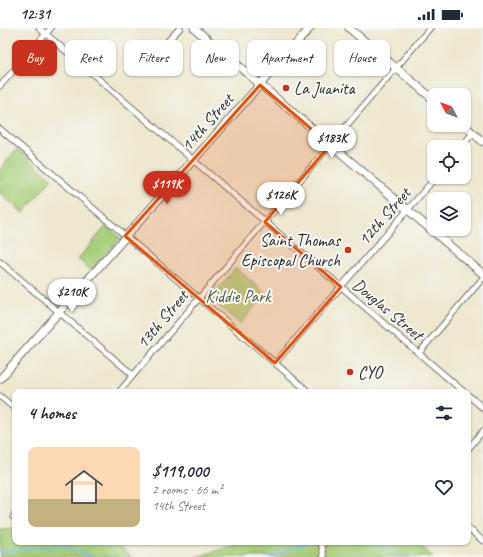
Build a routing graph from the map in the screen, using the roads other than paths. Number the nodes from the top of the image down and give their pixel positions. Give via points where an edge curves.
1 (39, 28) edge
2 (51, 28) edge
3 (180, 28) edge
4 (194, 28) edge
5 (310, 28) edge
6 (349, 28) edge
7 (430, 28) edge
8 (46, 34) junction
9 (169, 40) edge
10 (397, 68) junction
11 (260, 85) junction
12 (0, 86) edge
13 (427, 94) edge
14 (0, 129) edge
15 (473, 133) joint
16 (467, 140) edge
17 (483, 142) edge
18 (330, 145) junction
19 (194, 160) junction
20 (430, 184) edge
21 (408, 211) junction
22 (265, 222) junction
23 (125, 236) junction
24 (0, 262) edge
25 (483, 274) edge
26 (483, 278) edge
27 (341, 287) junction
28 (199, 298) junction
29 (58, 313) junction
30 (418, 353) junction
31 (275, 363) junction
32 (133, 375) junction
33 (0, 379) edge
34 (121, 389) edge
35 (305, 389) edge
36 (460, 389) edge
37 (0, 396) edge
38 (471, 398) edge
39 (12, 406) edge
40 (483, 408) edge
41 (483, 431) edge
42 (471, 445) edge
43 (471, 531) edge
44 (483, 541) edge
45 (322, 545) edge
46 (324, 557) edge

1 - 8 street, Douglas Street
2 - 8 street
3 - 9 street
4 - 11 main road
5 - 11 main road, 14th Street
6 - 10 main road
7 - 10 street, 13th Street
8 - 12 street
8 - 19 street, Douglas Street
10 - 13 main road
10 - 18 street, 13th Street
11 - 18 main road
11 - 19 main road, 14th Street
14 - 23 street
15 - 16 street
15 - 17 main road
18 - 21 main road
18 - 22 street, 13th Street
19 - 22 street, Douglas Street
19 - 23 main road, 14th Street
20 - 21 street, 12th Street
21 - 25 main road
21 - 27 street, 12th Street
22 - 27 street, Douglas Street
22 - 28 street, 13th Street
23 - 28 street
23 - 29 main road, 14th Street
24 - 29 street
26 - 30 street
27 - 30 street, Douglas Street
27 - 31 street, 12th Street
28 - 31 street
28 - 32 street, 13th Street
29 - 32 street
29 - 33 main road, 14th Street
30 - 36 street, Douglas Street
31 - 35 street
32 - 34 street, 13th Street
37 - 39 street
38 - 40 street
41 - 42 street
43 - 44 street
45 - 46 street

